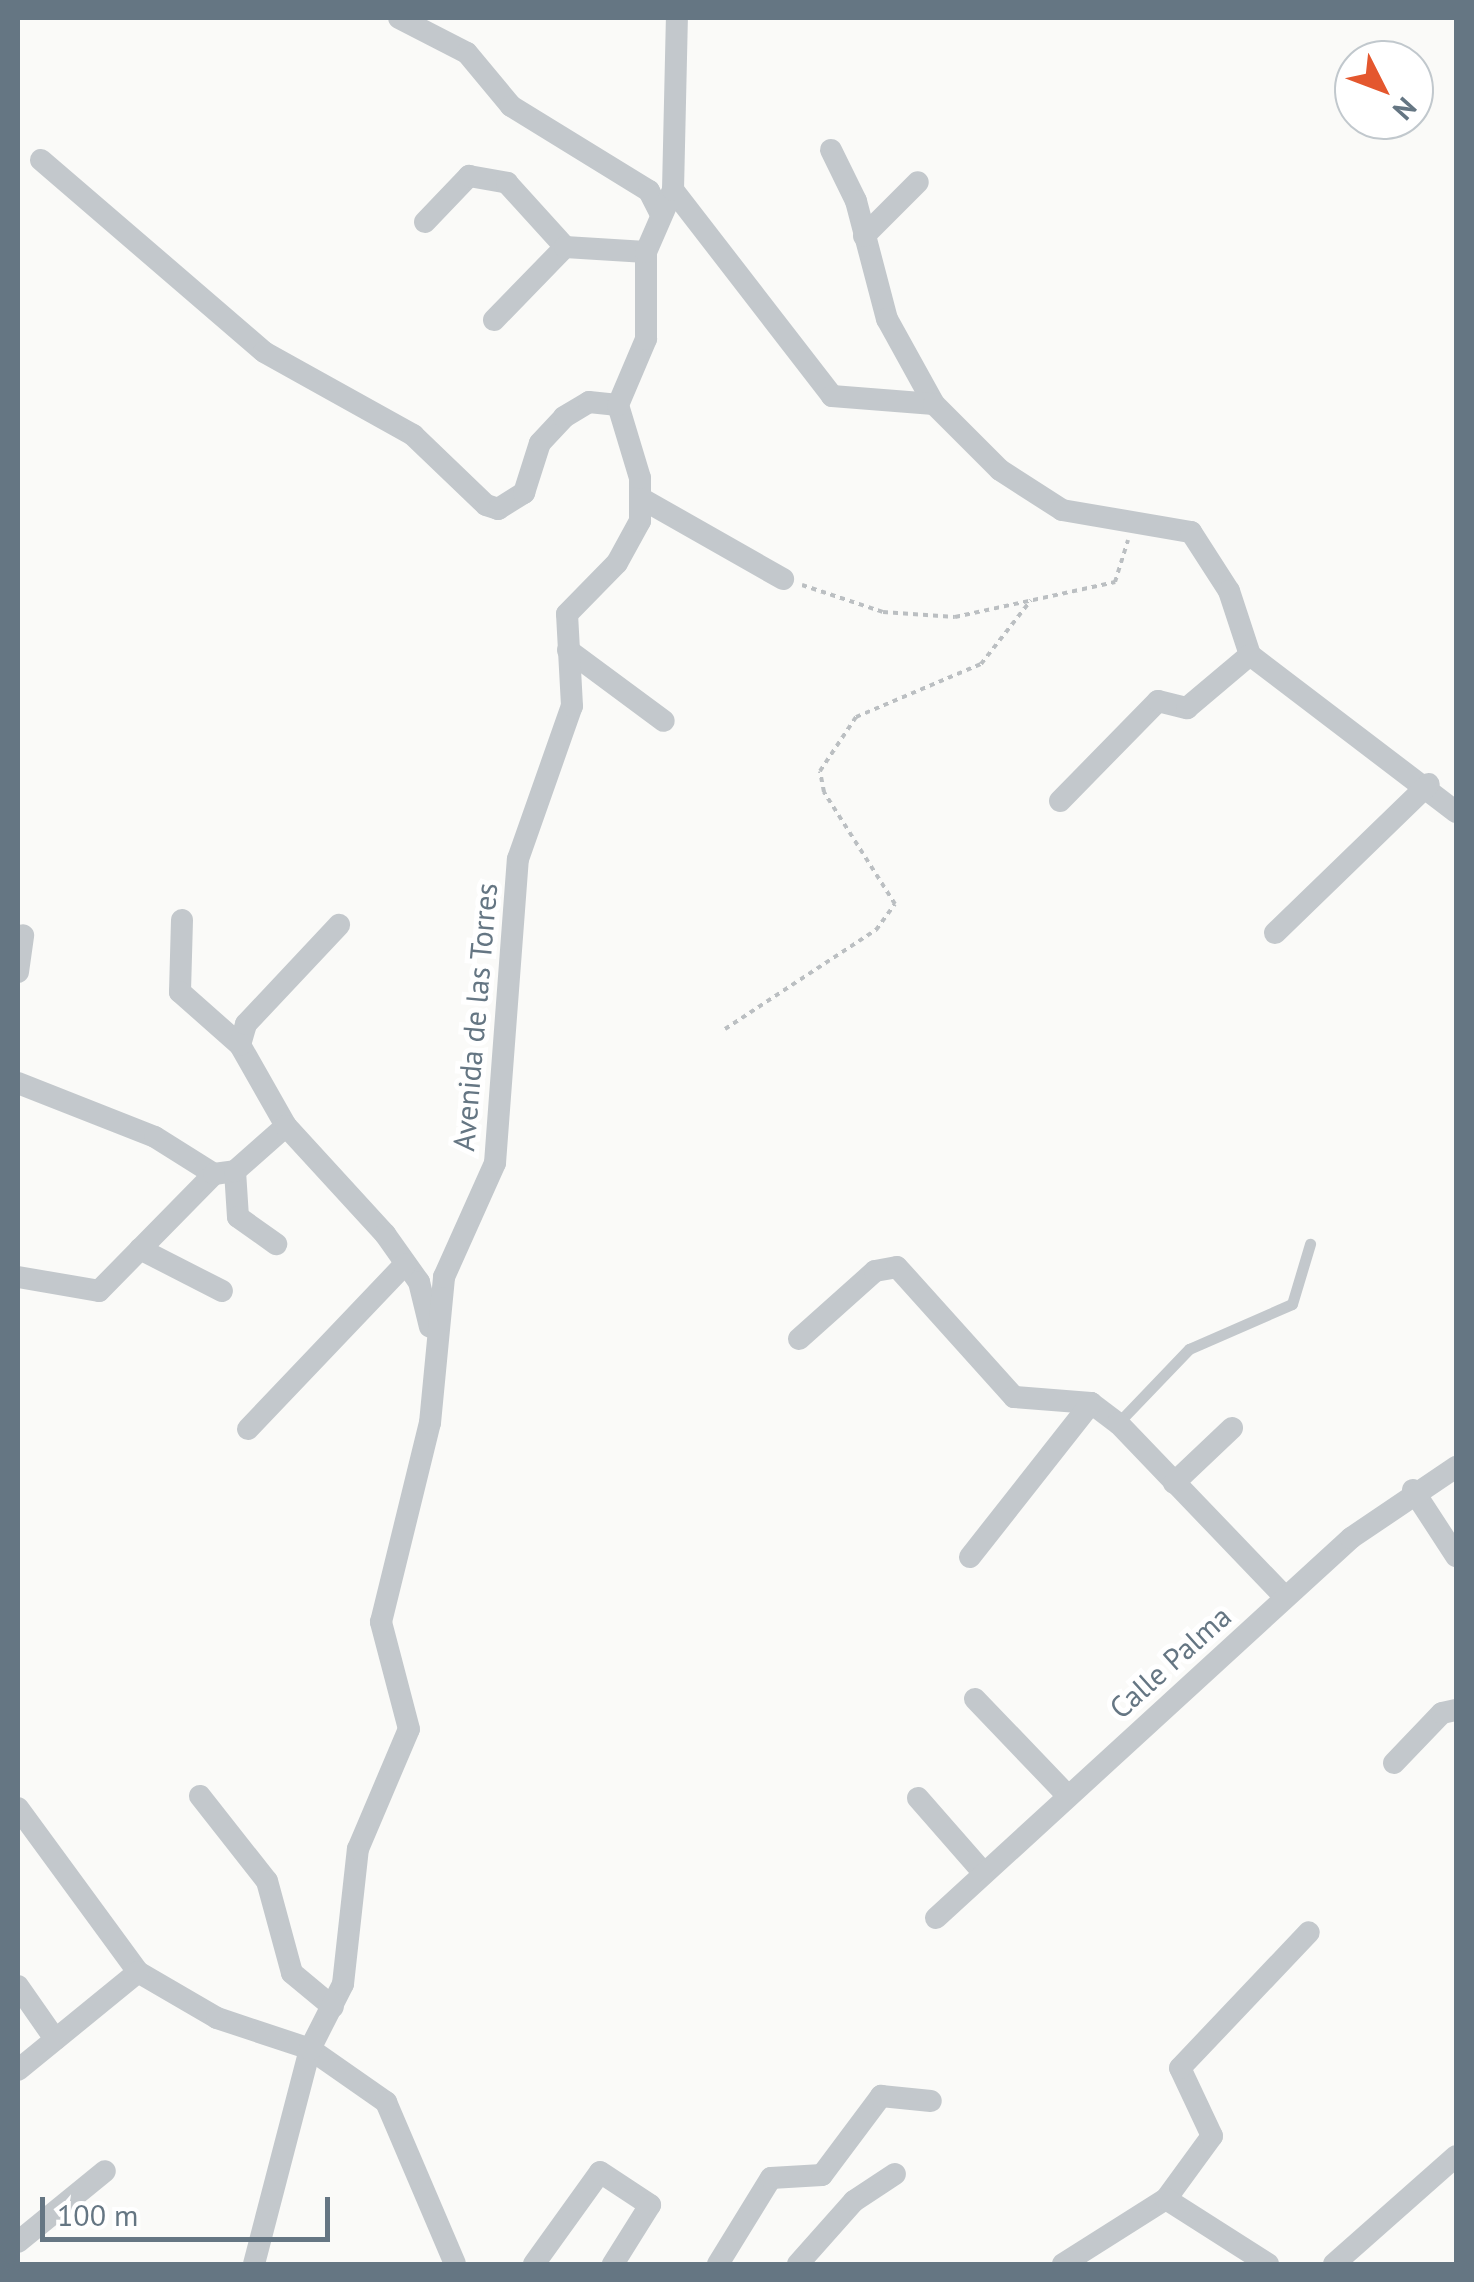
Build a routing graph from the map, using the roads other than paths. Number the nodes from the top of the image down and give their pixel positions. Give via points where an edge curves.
1 (399, 18) edge
2 (677, 18) edge
3 (831, 150) dead end
4 (41, 160) dead end
5 (918, 182) dead end
6 (673, 190) junction
7 (661, 214) junction
8 (425, 222) dead end
9 (864, 236) junction
10 (565, 247) junction
11 (646, 252) junction
12 (494, 320) dead end
13 (934, 404) junction
14 (618, 405) junction
15 (644, 500) junction
16 (783, 578) road end
17 (568, 650) junction
18 (1250, 656) junction
19 (664, 721) dead end
20 (1429, 784) junction
21 (1060, 801) dead end
22 (1456, 812) edge
23 (182, 920) dead end
24 (340, 925) dead end
25 (1276, 933) dead end
26 (23, 935) dead end
27 (18, 972) edge
28 (240, 1045) junction
29 (18, 1083) edge
30 (286, 1126) junction
31 (224, 1172) junction
32 (276, 1244) dead end
33 (1310, 1244) dead end
34 (140, 1249) junction
35 (405, 1264) junction
36 (18, 1277) edge
37 (222, 1291) dead end
38 (435, 1334) junction
39 (800, 1339) dead end
40 (1091, 1402) junction
41 (1118, 1422) junction
42 (248, 1428) dead end
43 (1232, 1428) dead end
44 (1456, 1467) edge
45 (1174, 1483) junction
46 (1412, 1490) junction
47 (1456, 1556) edge
48 (970, 1557) dead end
49 (1285, 1596) junction
50 (975, 1699) dead end
51 (1456, 1710) edge
52 (1394, 1762) dead end
53 (1066, 1794) junction
54 (200, 1796) dead end
55 (918, 1798) dead end
56 (18, 1808) edge
57 (982, 1871) junction
58 (936, 1918) dead end
59 (1309, 1932) dead end
60 (138, 1972) junction
61 (18, 1986) edge
62 (333, 2007) junction
63 (55, 2040) junction
64 (310, 2049) junction
65 (18, 2070) edge
66 (931, 2101) dead end
67 (1456, 2156) edge
68 (105, 2171) dead end
69 (894, 2174) dead end
70 (1166, 2198) junction
71 (18, 2242) edge
72 (254, 2264) edge
73 (455, 2264) edge
74 (534, 2264) edge
75 (612, 2264) edge
76 (718, 2264) edge
77 (798, 2264) edge
78 (1063, 2264) edge
79 (1268, 2264) edge
80 (1334, 2264) edge

1 - 7 street via 467,53 512,106 649,191
2 - 6 street
3 - 9 street
4 - 14 street via 264,352 413,435 486,505 498,510 524,493 540,443 564,417 589,402
5 - 9 street
6 - 7 street
6 - 13 street via 692,203 815,382 853,401
7 - 11 street
8 - 10 street via 469,176 507,183
9 - 13 street via 887,318
10 - 11 street
10 - 12 street
11 - 14 street via 646,338
13 - 18 street via 1041,499 1081,514 1173,522 1203,544
14 - 15 street
15 - 16 street
15 - 17 street, Avenida de las Torres via 616,564 567,614
17 - 19 street
17 - 38 street, Avenida de las Torres via 568,730 526,819 518,859 495,1163 451,1249
18 - 20 street
18 - 21 street via 1187,708 1158,701
20 - 22 street
20 - 25 street
23 - 28 street via 180,992
24 - 28 street via 246,1024
26 - 27 street
28 - 30 street
29 - 31 street
30 - 31 street
30 - 35 street
31 - 32 street via 238,1217
31 - 34 street
33 - 41 lane via 1292,1304 1189,1349
34 - 36 street via 99,1291
34 - 37 street
35 - 38 street
35 - 42 street
38 - 62 street, Avenida de las Torres via 430,1423 381,1622 408,1729 358,1848
39 - 40 street via 875,1271 897,1267 1014,1397
40 - 41 street
40 - 48 street
41 - 45 street
43 - 45 street
44 - 46 street, Calle Palma
45 - 49 street
46 - 47 street
46 - 49 street, Calle Palma
49 - 53 street, Calle Palma
50 - 53 street
51 - 52 street
53 - 57 street, Calle Palma
54 - 62 street via 268,1881 292,1972
55 - 57 street
56 - 60 street
57 - 58 street, Calle Palma
59 - 70 street via 1180,2068 1212,2136
60 - 63 street
60 - 64 street via 217,2018
61 - 63 street
62 - 64 street, Avenida de las Torres
63 - 65 street
64 - 72 street, Avenida de las Torres
64 - 73 street via 386,2102
66 - 76 street via 881,2096 822,2176 771,2178
67 - 80 street
68 - 71 street
69 - 77 street via 854,2201
70 - 78 street
70 - 79 street
74 - 75 street via 600,2172 650,2205

